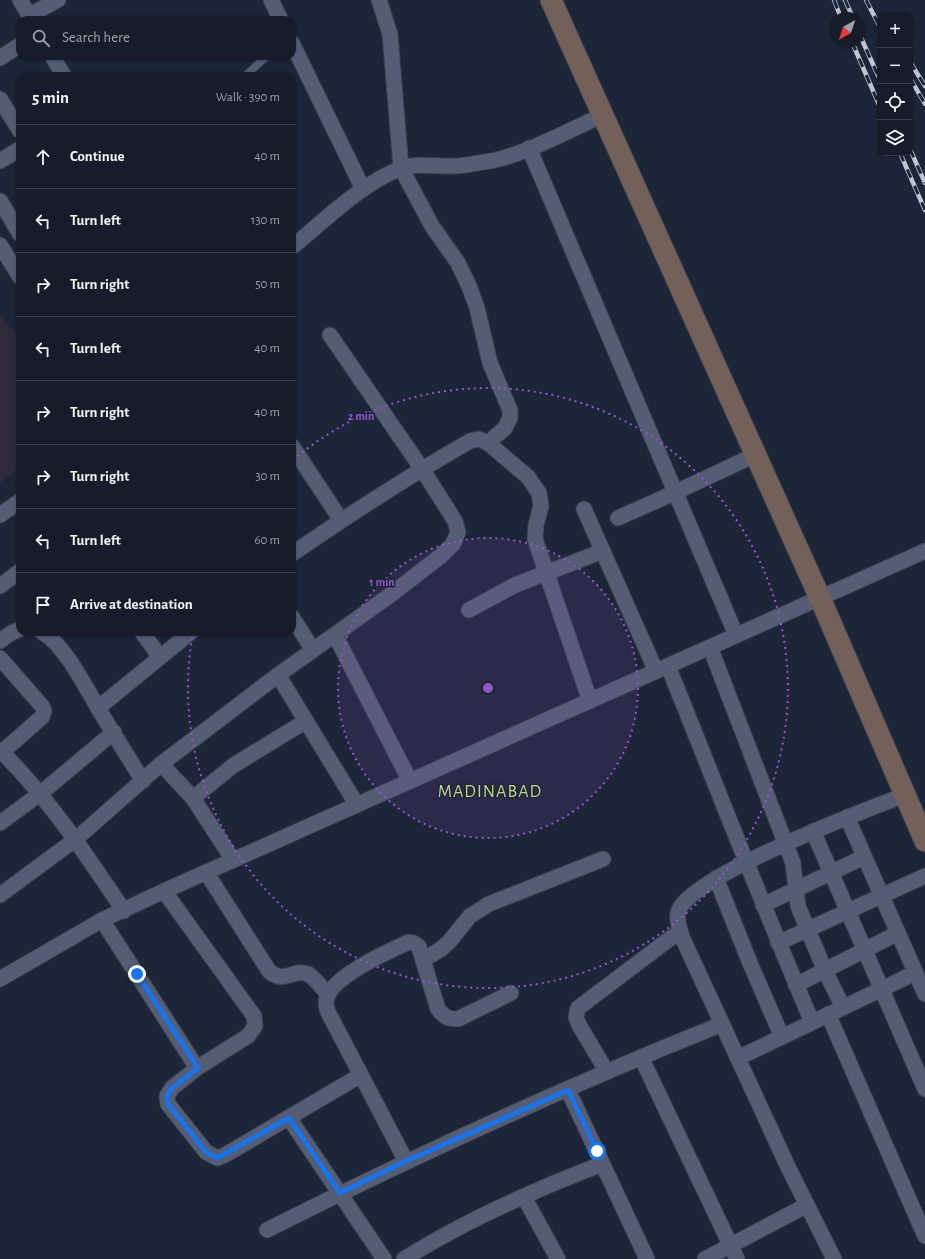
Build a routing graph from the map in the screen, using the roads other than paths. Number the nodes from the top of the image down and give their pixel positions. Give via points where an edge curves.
1 (20, 0) edge
2 (58, 0) edge
3 (271, 0) edge
4 (379, 0) edge
5 (551, 0) edge
6 (30, 16) edge
7 (34, 16) edge
8 (279, 16) edge
9 (16, 48) edge
10 (296, 51) edge
11 (0, 58) edge
12 (54, 60) edge
13 (263, 60) edge
14 (62, 72) edge
15 (249, 72) edge
16 (0, 99) edge
17 (603, 115) junction
18 (16, 125) edge
19 (529, 148) junction
20 (16, 151) edge
21 (0, 161) edge
22 (401, 168) junction
23 (363, 189) junction
24 (0, 201) edge
25 (16, 227) edge
26 (296, 244) edge
27 (0, 245) edge
28 (16, 271) edge
29 (330, 335) dead end
30 (488, 443) junction
31 (296, 452) edge
32 (755, 454) junction
33 (422, 469) junction
34 (676, 492) junction
35 (16, 504) edge
36 (584, 509) dead end
37 (0, 515) edge
38 (618, 518) dead end
39 (341, 520) junction
40 (296, 551) edge
41 (603, 551) junction
42 (925, 551) edge
43 (546, 572) junction
44 (16, 574) edge
45 (0, 586) edge
46 (820, 598) junction
47 (469, 610) dead end
48 (296, 623) edge
49 (16, 631) edge
50 (336, 635) junction
51 (736, 635) junction
52 (46, 636) edge
53 (145, 636) edge
54 (186, 636) edge
55 (0, 642) edge
56 (710, 647) junction
57 (313, 650) junction
58 (160, 657) junction
59 (0, 658) edge
60 (662, 669) junction
61 (278, 675) junction
62 (590, 701) junction
63 (98, 708) junction
64 (306, 721) junction
65 (114, 732) junction
66 (1, 751) edge
67 (161, 764) junction
68 (143, 782) junction
69 (410, 782) junction
70 (40, 792) junction
71 (905, 795) junction
72 (193, 798) junction
73 (357, 805) junction
74 (847, 817) junction
75 (0, 823) edge
76 (813, 831) junction
77 (76, 839) junction
78 (925, 841) edge
79 (786, 844) junction
80 (864, 857) junction
81 (603, 858) dead end
82 (233, 860) junction
83 (748, 863) junction
84 (206, 872) junction
85 (830, 873) junction
86 (925, 876) edge
87 (716, 878) junction
88 (795, 890) junction
89 (164, 891) junction
90 (0, 895) edge
91 (882, 896) junction
92 (763, 905) junction
93 (124, 911) junction
94 (847, 912) junction
95 (102, 920) junction
96 (807, 930) junction
97 (680, 931) junction
98 (898, 933) junction
99 (778, 943) junction
100 (864, 950) junction
101 (423, 960) junction
102 (825, 971) junction
103 (915, 973) junction
104 (0, 979) edge
105 (796, 985) junction
106 (880, 989) junction
107 (511, 993) dead end
108 (328, 994) junction
109 (925, 994) edge
110 (842, 1007) junction
111 (828, 1014) junction
112 (812, 1022) junction
113 (722, 1024) junction
114 (782, 1036) junction
115 (641, 1057) junction
116 (738, 1058) junction
117 (198, 1068) junction
118 (607, 1072) junction
119 (361, 1075) junction
120 (925, 1089) edge
121 (568, 1090) junction
122 (289, 1118) junction
123 (406, 1161) junction
124 (602, 1164) junction
125 (340, 1193) junction
126 (524, 1197) junction
127 (806, 1204) junction
128 (267, 1230) dead end
129 (925, 1236) edge
130 (729, 1245) junction
131 (384, 1259) edge
132 (404, 1259) edge
133 (558, 1259) edge
134 (647, 1259) edge
135 (705, 1259) edge
136 (737, 1259) edge
137 (834, 1259) edge

1 - 6 street
2 - 7 street
3 - 8 street
4 - 22 street via 390,34
5 - 17 street
9 - 11 street
10 - 23 street
12 - 14 street
13 - 15 lane
16 - 18 street
17 - 19 street
17 - 32 street
19 - 22 street via 493,160 464,165
19 - 34 street
20 - 21 street
22 - 23 street
22 - 30 street via 429,219 458,263 477,308 490,363 510,410 510,418 505,428
23 - 26 street
24 - 25 street
27 - 28 street
29 - 33 street
30 - 33 street via 479,439 470,441
30 - 43 street via 528,478 539,493 541,506 535,539
31 - 39 street
32 - 34 street
32 - 46 street
33 - 39 street
33 - 50 street via 455,521 458,532 454,544
34 - 38 street
34 - 51 street
35 - 37 street
36 - 41 street
39 - 40 street
41 - 43 street
41 - 60 street
42 - 46 street
43 - 47 street via 515,585
43 - 62 street
44 - 45 street
46 - 51 street
46 - 71 street
48 - 57 street
49 - 55 street
50 - 57 street
50 - 69 street
51 - 56 street
52 - 63 street via 79,675
53 - 58 street
54 - 58 street
56 - 60 street
56 - 79 street
57 - 61 street
58 - 63 street
59 - 66 street via 44,711 42,717
60 - 62 street
60 - 83 street
61 - 64 street
61 - 67 street
62 - 69 street
63 - 65 street
64 - 72 street via 234,765
64 - 73 street
65 - 68 street
65 - 70 street
66 - 70 street
67 - 68 street
67 - 72 street
68 - 77 street
69 - 73 street
70 - 75 street
70 - 77 street
71 - 74 street
71 - 78 street
72 - 82 street
73 - 82 street
74 - 76 street
74 - 80 street
76 - 79 street
76 - 85 street
77 - 90 street
77 - 93 street
79 - 83 street
79 - 88 street via 793,863
80 - 85 street
80 - 91 street
81 - 101 street via 489,904 470,916 449,942
82 - 84 street
83 - 87 street
83 - 92 street
84 - 89 street
84 - 108 street via 269,972 275,977 283,978 303,973 310,975
85 - 88 street
85 - 94 street
86 - 91 street
87 - 97 street via 686,899 678,911
87 - 114 street
88 - 92 street
88 - 96 street
89 - 93 street
89 - 117 street via 254,1016 255,1026 248,1036
91 - 94 street
91 - 98 street
92 - 99 street
93 - 95 street
94 - 96 street
94 - 100 street
95 - 104 street
95 - 117 street
96 - 99 street
96 - 102 street
97 - 113 street
97 - 118 street via 578,1008 576,1017 579,1025
98 - 100 street
98 - 103 street
99 - 105 street
100 - 102 street
100 - 106 street
101 - 107 street via 438,1009 449,1019 458,1019
101 - 108 street via 418,947 409,942 358,967
102 - 105 street
102 - 110 street
103 - 106 street
103 - 109 street
105 - 112 street
106 - 110 street
106 - 120 street
108 - 119 street via 325,1002 328,1012
110 - 111 street
111 - 112 street
111 - 129 street
112 - 114 street
113 - 115 street
113 - 116 street
114 - 116 street
115 - 118 street
115 - 130 street
116 - 127 street
117 - 122 street via 172,1088 167,1096 168,1104 206,1152 217,1158 225,1155
118 - 121 street
119 - 122 street
119 - 123 street
121 - 123 street
121 - 124 street
122 - 125 street
123 - 125 street
124 - 126 street
124 - 134 street
125 - 128 street
125 - 131 street
126 - 132 street via 437,1238
126 - 133 street
127 - 130 street
127 - 137 street
130 - 135 street
130 - 136 street

